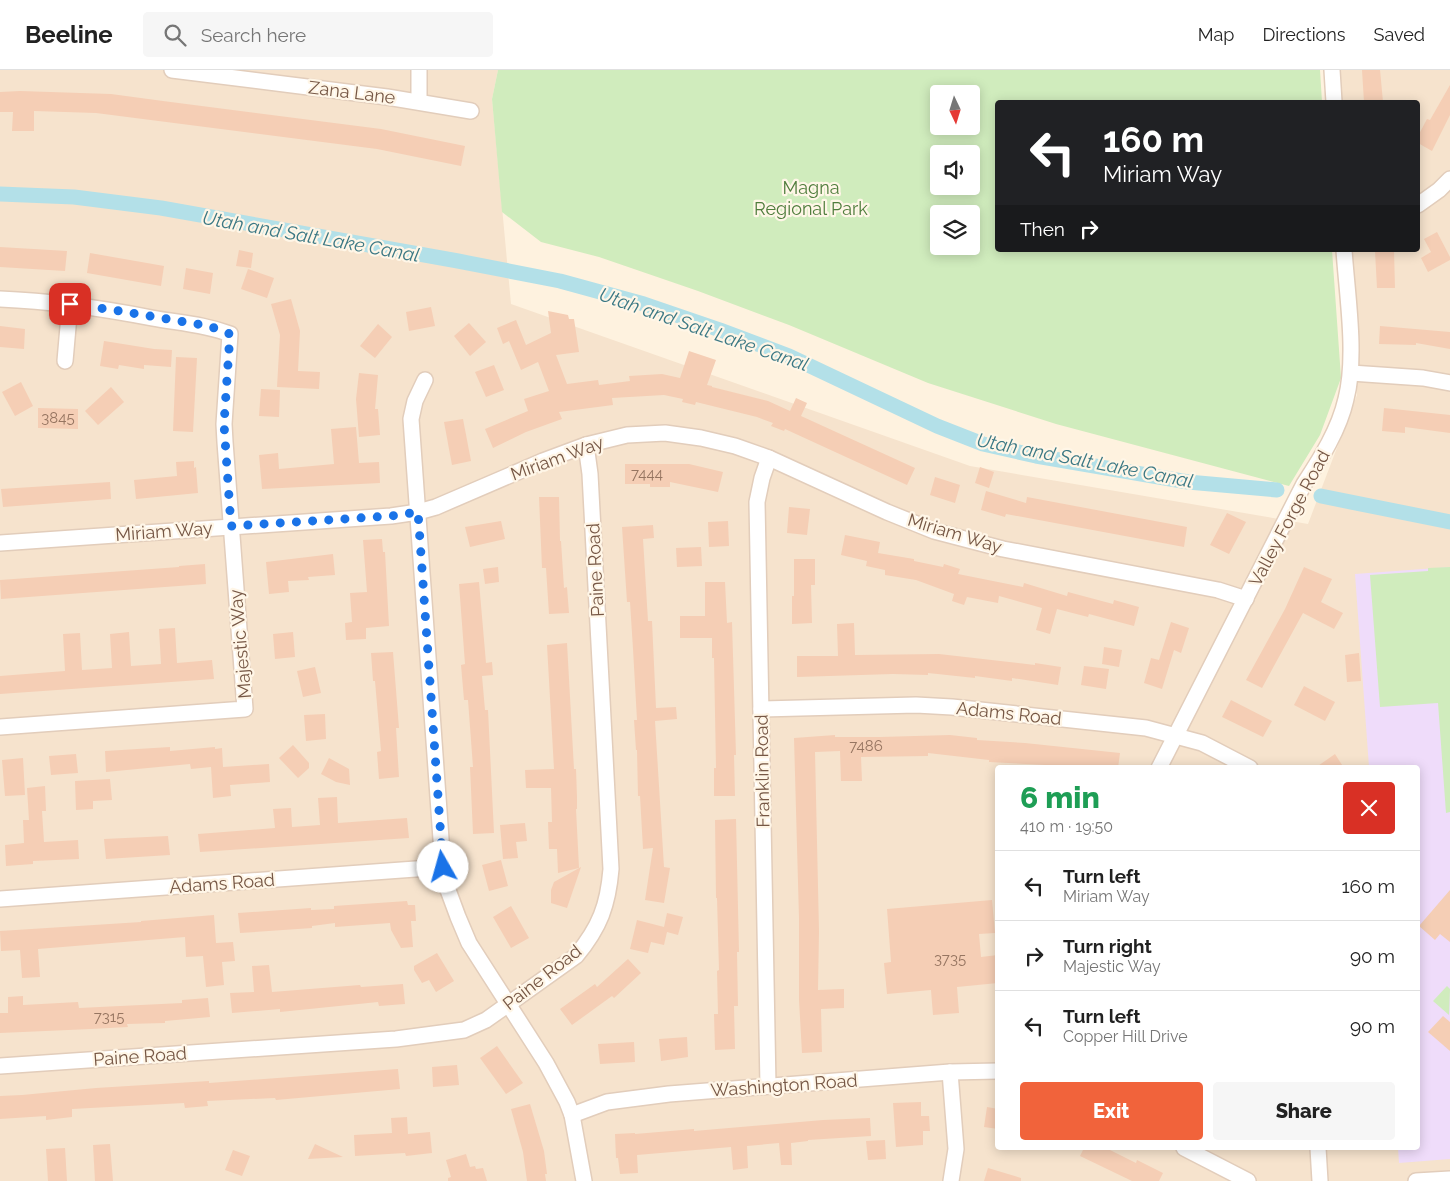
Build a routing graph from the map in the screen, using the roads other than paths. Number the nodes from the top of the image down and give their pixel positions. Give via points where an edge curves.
1 (172, 70) edge
2 (419, 70) edge
3 (1332, 70) edge
4 (1334, 100) edge
5 (419, 101) junction
6 (472, 111) dead end
7 (1450, 178) edge
8 (1420, 204) edge
9 (1344, 252) edge
10 (0, 299) edge
11 (70, 304) junction
12 (65, 361) dead end
13 (1351, 373) junction
14 (425, 380) dead end
15 (1450, 383) edge
16 (586, 444) junction
17 (769, 458) junction
18 (418, 512) junction
19 (231, 526) junction
20 (0, 543) edge
21 (1246, 600) junction
22 (761, 709) junction
23 (0, 727) edge
24 (1176, 736) junction
25 (1161, 765) edge
26 (1244, 765) edge
27 (443, 867) junction
28 (0, 899) edge
29 (508, 1005) junction
30 (0, 1066) edge
31 (995, 1071) edge
32 (950, 1072) junction
33 (768, 1086) junction
34 (572, 1115) junction
35 (1188, 1150) edge
36 (1318, 1150) edge
37 (1450, 1178) edge
38 (584, 1181) edge
39 (950, 1181) edge
40 (1248, 1181) edge
41 (1320, 1181) edge
42 (1416, 1181) edge

1 - 5 street, Zana Lane
2 - 5 street
3 - 4 street
5 - 6 street, Zana Lane
7 - 8 street
9 - 13 street, Valley Forge Road
10 - 11 street
11 - 12 street
11 - 19 street, Majestic Way via 209,326 230,334 224,424
13 - 15 street
13 - 21 street, Valley Forge Road via 1346,399 1324,453 1304,484
14 - 18 street via 411,419
16 - 17 street, Miriam Way via 627,435 665,433 727,444
16 - 18 street, Miriam Way
16 - 29 street, Paine Road via 610,844 609,892 596,928 576,956
17 - 21 street, Miriam Way via 934,531 1003,549 1218,590
17 - 22 street, Franklin Road via 757,502
18 - 19 street, Miriam Way
18 - 27 street
19 - 20 street, Miriam Way
19 - 23 street, Majestic Way via 245,709
21 - 24 street, Valley Forge Road
22 - 24 street, Adams Road via 952,707 1146,728
22 - 33 street, Franklin Road
24 - 25 street, Valley Forge Road
24 - 26 street, Adams Road via 1202,743
27 - 28 street, Adams Road
27 - 29 street via 448,890 469,943
29 - 30 street, Paine Road via 464,1030 439,1035
29 - 34 street via 546,1063
31 - 32 street, Washington Road
32 - 33 street, Washington Road
32 - 39 street via 956,1149
33 - 34 street, Washington Road via 635,1097 607,1102
34 - 38 street
35 - 40 street
36 - 41 street
37 - 42 street

